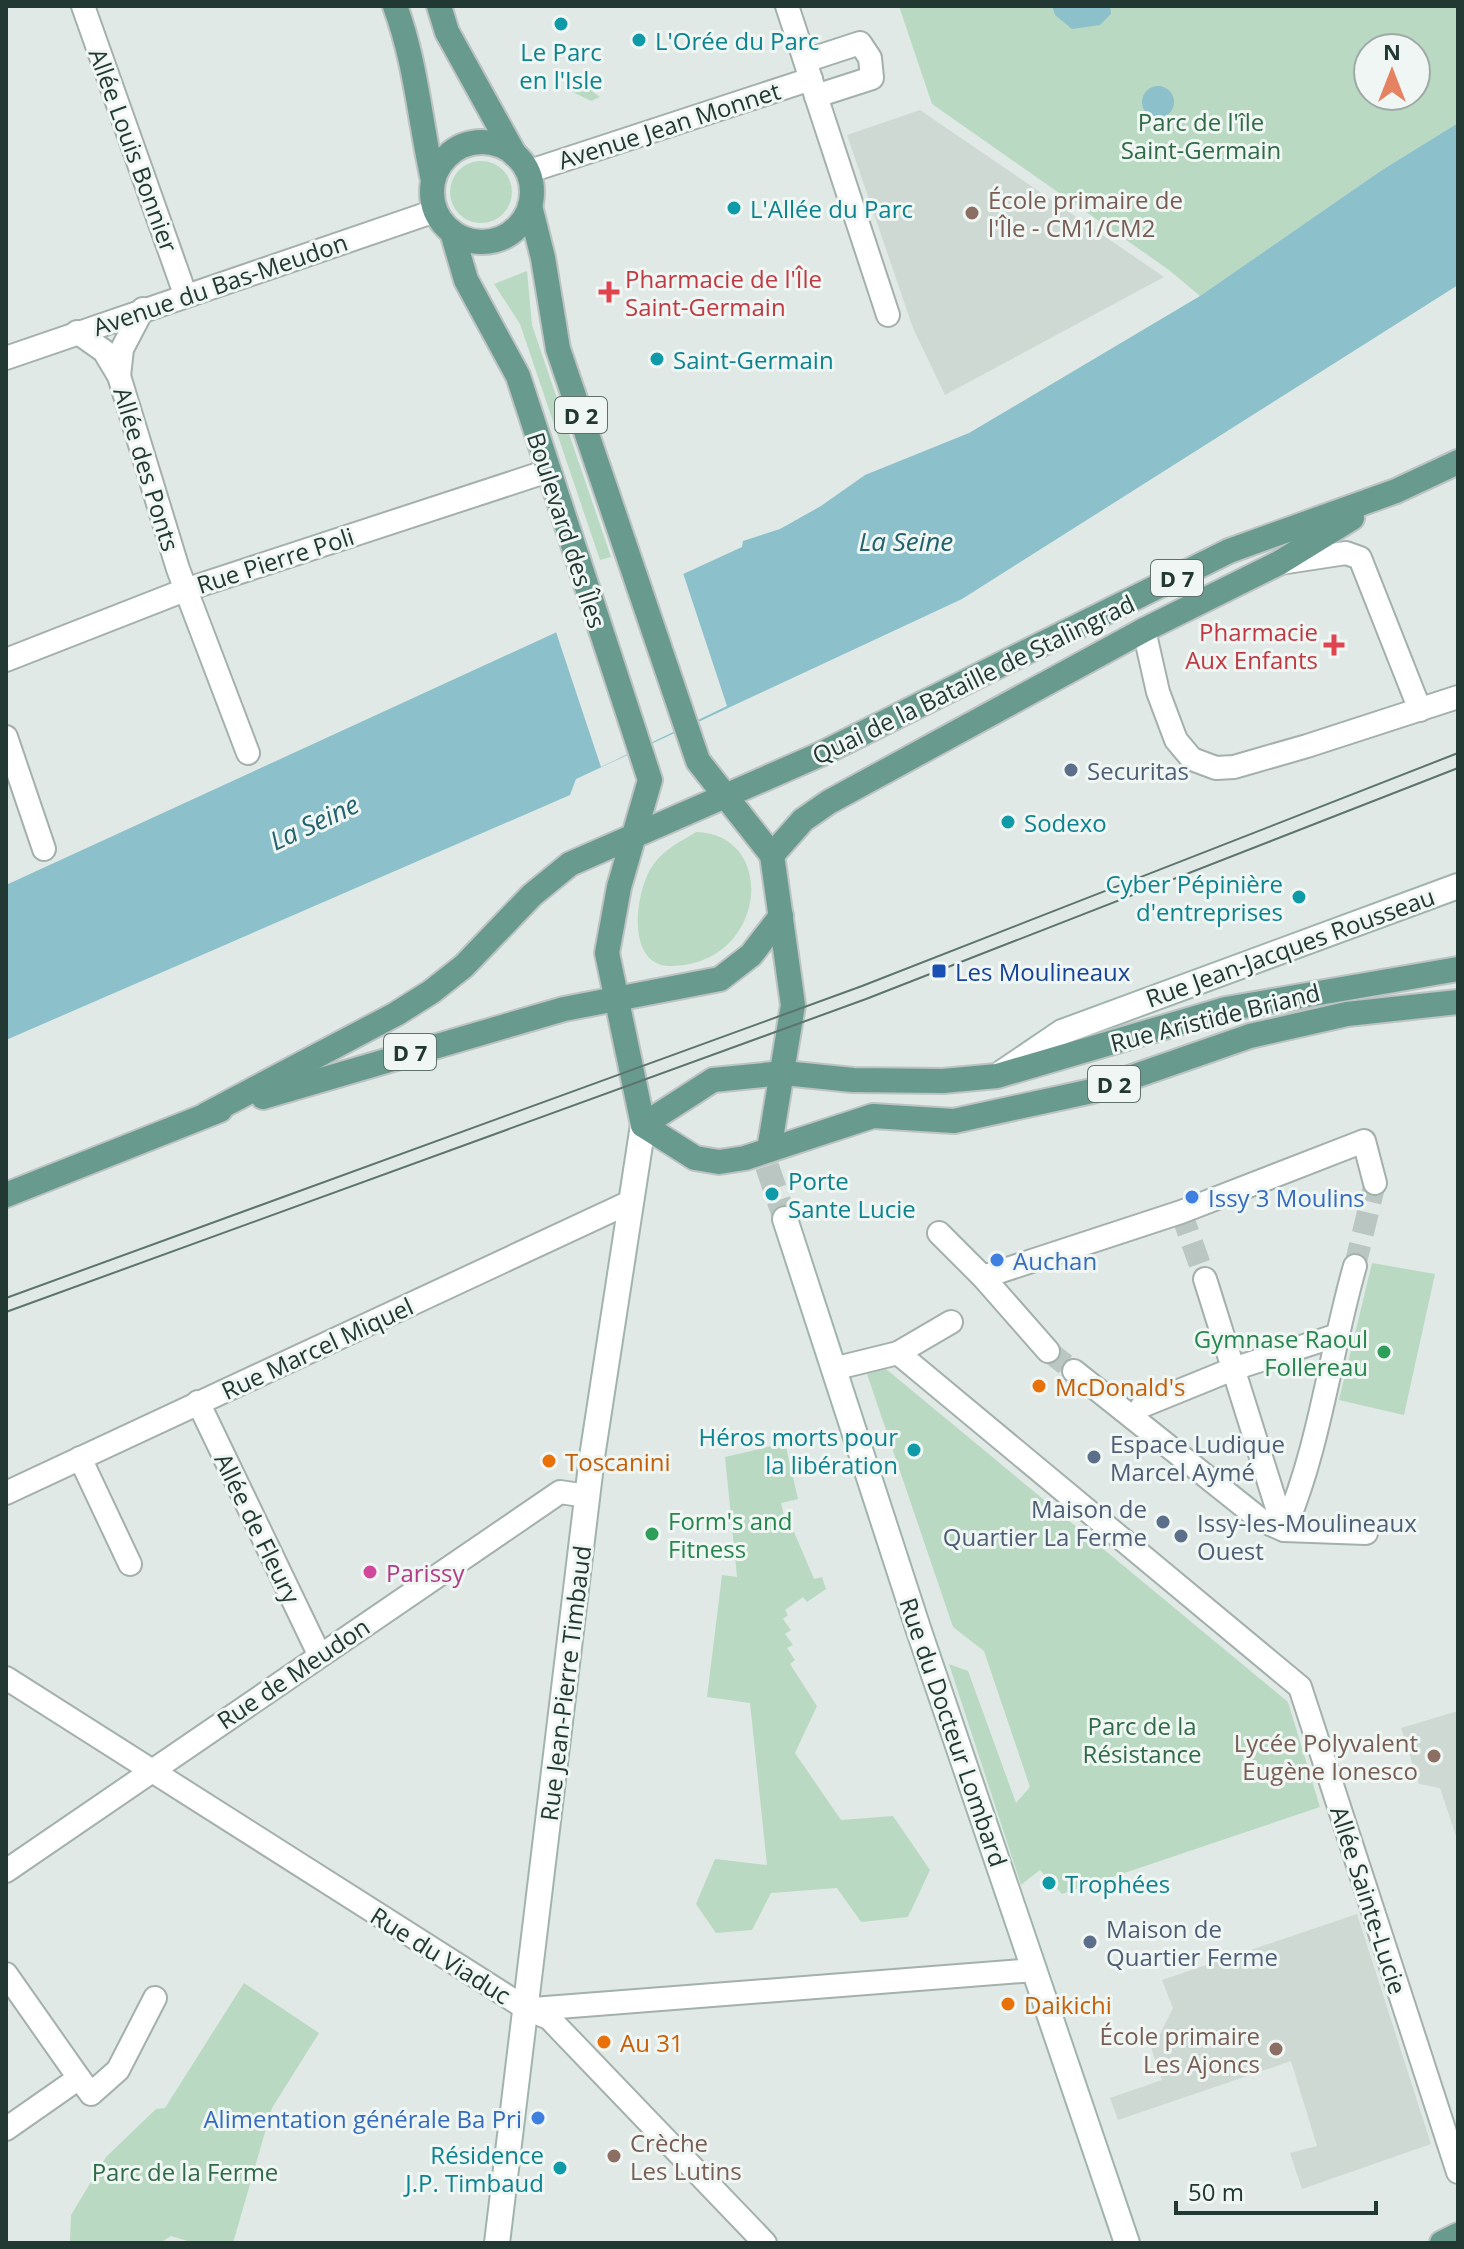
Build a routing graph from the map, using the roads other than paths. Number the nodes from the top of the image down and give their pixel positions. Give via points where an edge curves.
1 (83, 6) edge
2 (395, 6) edge
3 (439, 6) edge
4 (787, 6) edge
5 (811, 78) junction
6 (521, 163) junction
7 (433, 180) junction
8 (530, 206) junction
9 (435, 211) junction
10 (452, 232) junction
11 (185, 294) junction
12 (143, 309) junction
13 (888, 315) dead end
14 (77, 332) junction
15 (6, 358) edge
16 (119, 376) junction
17 (1458, 462) edge
18 (548, 471) junction
19 (1396, 491) junction
20 (1279, 563) junction
21 (185, 590) junction
22 (1144, 630) junction
23 (6, 660) edge
24 (1458, 697) edge
25 (1420, 710) junction
26 (6, 737) edge
27 (248, 753) dead end
28 (727, 795) junction
29 (635, 836) junction
30 (44, 849) dead end
31 (772, 855) junction
32 (1458, 886) edge
33 (781, 916) junction
34 (1458, 969) edge
35 (616, 1000) junction
36 (1458, 1002) edge
37 (784, 1073) junction
38 (997, 1076) junction
39 (207, 1114) junction
40 (643, 1125) junction
41 (768, 1158) junction
42 (1375, 1183) tunnel mouth
43 (6, 1195) edge
44 (628, 1203) junction
45 (785, 1219) tunnel mouth
46 (939, 1233) dead end
47 (1355, 1266) tunnel mouth
48 (983, 1277) junction
49 (1205, 1279) tunnel mouth
50 (951, 1322) dead end
51 (1335, 1336) junction
52 (1048, 1351) tunnel mouth
53 (898, 1353) junction
54 (833, 1369) junction
55 (1233, 1369) junction
56 (1074, 1371) tunnel mouth
57 (1107, 1401) junction
58 (198, 1402) junction
59 (1142, 1406) junction
60 (1152, 1434) junction
61 (80, 1458) junction
62 (6, 1493) edge
63 (587, 1496) junction
64 (1284, 1530) junction
65 (1366, 1533) dead end
66 (130, 1564) dead end
67 (319, 1654) junction
68 (6, 1678) edge
69 (151, 1771) junction
70 (6, 1871) edge
71 (1035, 1970) junction
72 (6, 1974) edge
73 (155, 1998) dead end
74 (527, 2009) junction
75 (79, 2078) junction
76 (6, 2129) edge
77 (1458, 2172) edge
78 (1458, 2235) edge
79 (497, 2243) edge
80 (765, 2243) edge
81 (1127, 2243) edge
82 (1442, 2243) edge

1 - 11 street, Allée Louis Bonnier
2 - 7 main road via 408,41
3 - 6 main road via 447,32
4 - 5 street
5 - 6 street, Avenue Jean Monnet
5 - 13 street
6 - 7 main road via 500,146 467,145 440,164
6 - 8 main road via 532,188
7 - 9 main road
8 - 10 main road via 521,223 498,239 469,241
8 - 28 main road, Boulevard des Îles / D 2 via 558,349 698,761
9 - 10 main road
9 - 11 street, Avenue du Bas-Meudon
10 - 18 main road, Boulevard des Îles / D 2 via 466,280 518,376
11 - 12 street, Avenue du Bas-Meudon
12 - 14 street, Avenue du Bas-Meudon
12 - 16 street via 122,349
14 - 15 street, Avenue du Bas-Meudon
14 - 16 street, Allée des Ponts via 104,351
16 - 21 street, Allée des Ponts
17 - 19 main road, Quai de la Bataille de Stalingrad / D 7
18 - 21 street, Rue Pierre Poli
18 - 29 main road, Boulevard des Îles / D 2 via 650,780
19 - 20 main road, Quai de la Bataille de Stalingrad / D 7
19 - 28 main road, Quai de la Bataille de Stalingrad / D 7 via 1229,551 979,678
20 - 22 main road, Quai de la Bataille de Stalingrad / D 7
20 - 25 street via 1346,553 1360,558
21 - 23 street, Rue Pierre Poli
21 - 27 street, Allée des Ponts
22 - 25 street via 1176,740 1192,759 1216,768
22 - 31 main road, Quai de la Bataille de Stalingrad / D 7 via 829,802 803,820
24 - 25 street
26 - 30 street
28 - 29 main road
28 - 31 main road
29 - 35 main road via 608,944
29 - 39 main road via 555,875 431,992
31 - 33 main road
32 - 38 main road, Rue Jean-Jacques Rousseau via 1062,1032
33 - 35 main road via 751,955 720,979
33 - 37 main road via 793,1005
34 - 38 main road, Rue Aristide Briand / D 2 via 1226,1009
35 - 39 main road, D 7 via 540,1015
35 - 40 main road
36 - 41 main road, Rue Aristide Briand / D 2 via 1347,1014 1250,1036 1092,1091 954,1121 873,1116
37 - 38 main road, Rue Aristide Briand / D 2 via 853,1080
37 - 40 main road, Rue Aristide Briand via 713,1080
37 - 41 main road
39 - 43 main road, D 7
40 - 41 main road, Rue Aristide Briand via 695,1158
40 - 44 main road, Rue Jean-Pierre Timbaud
42 - 48 street via 1364,1141 1181,1212
44 - 58 street, Rue Marcel Miquel
44 - 63 main road, Rue Jean-Pierre Timbaud
45 - 54 main road, Rue du Docteur Lombard
46 - 48 street
47 - 51 street
48 - 52 street
49 - 55 street
50 - 53 street
51 - 55 street
51 - 64 street via 1303,1486
53 - 54 street
53 - 77 street, Allée Sainte-Lucie via 1300,1687
54 - 71 main road, Rue du Docteur Lombard
55 - 59 street
55 - 64 street
56 - 57 street
57 - 59 street
57 - 60 street
58 - 61 street, Rue Marcel Miquel
58 - 67 street, Allée de Fleury
59 - 60 street
60 - 64 street via 1261,1520
61 - 62 street, Rue Marcel Miquel
61 - 66 street
63 - 67 street, Rue de Meudon via 560,1492
63 - 74 main road, Rue Jean-Pierre Timbaud
64 - 65 street
67 - 69 street, Rue de Meudon
68 - 69 street, Rue du Viaduc
69 - 70 street, Rue de Meudon
69 - 74 street, Rue du Viaduc
71 - 74 street, Rue du Viaduc
71 - 81 main road, Rue du Docteur Lombard
72 - 75 street
73 - 75 street via 118,2070 91,2094
74 - 79 main road, Rue Jean-Pierre Timbaud
74 - 80 street via 549,2018
75 - 76 street
78 - 82 main road

